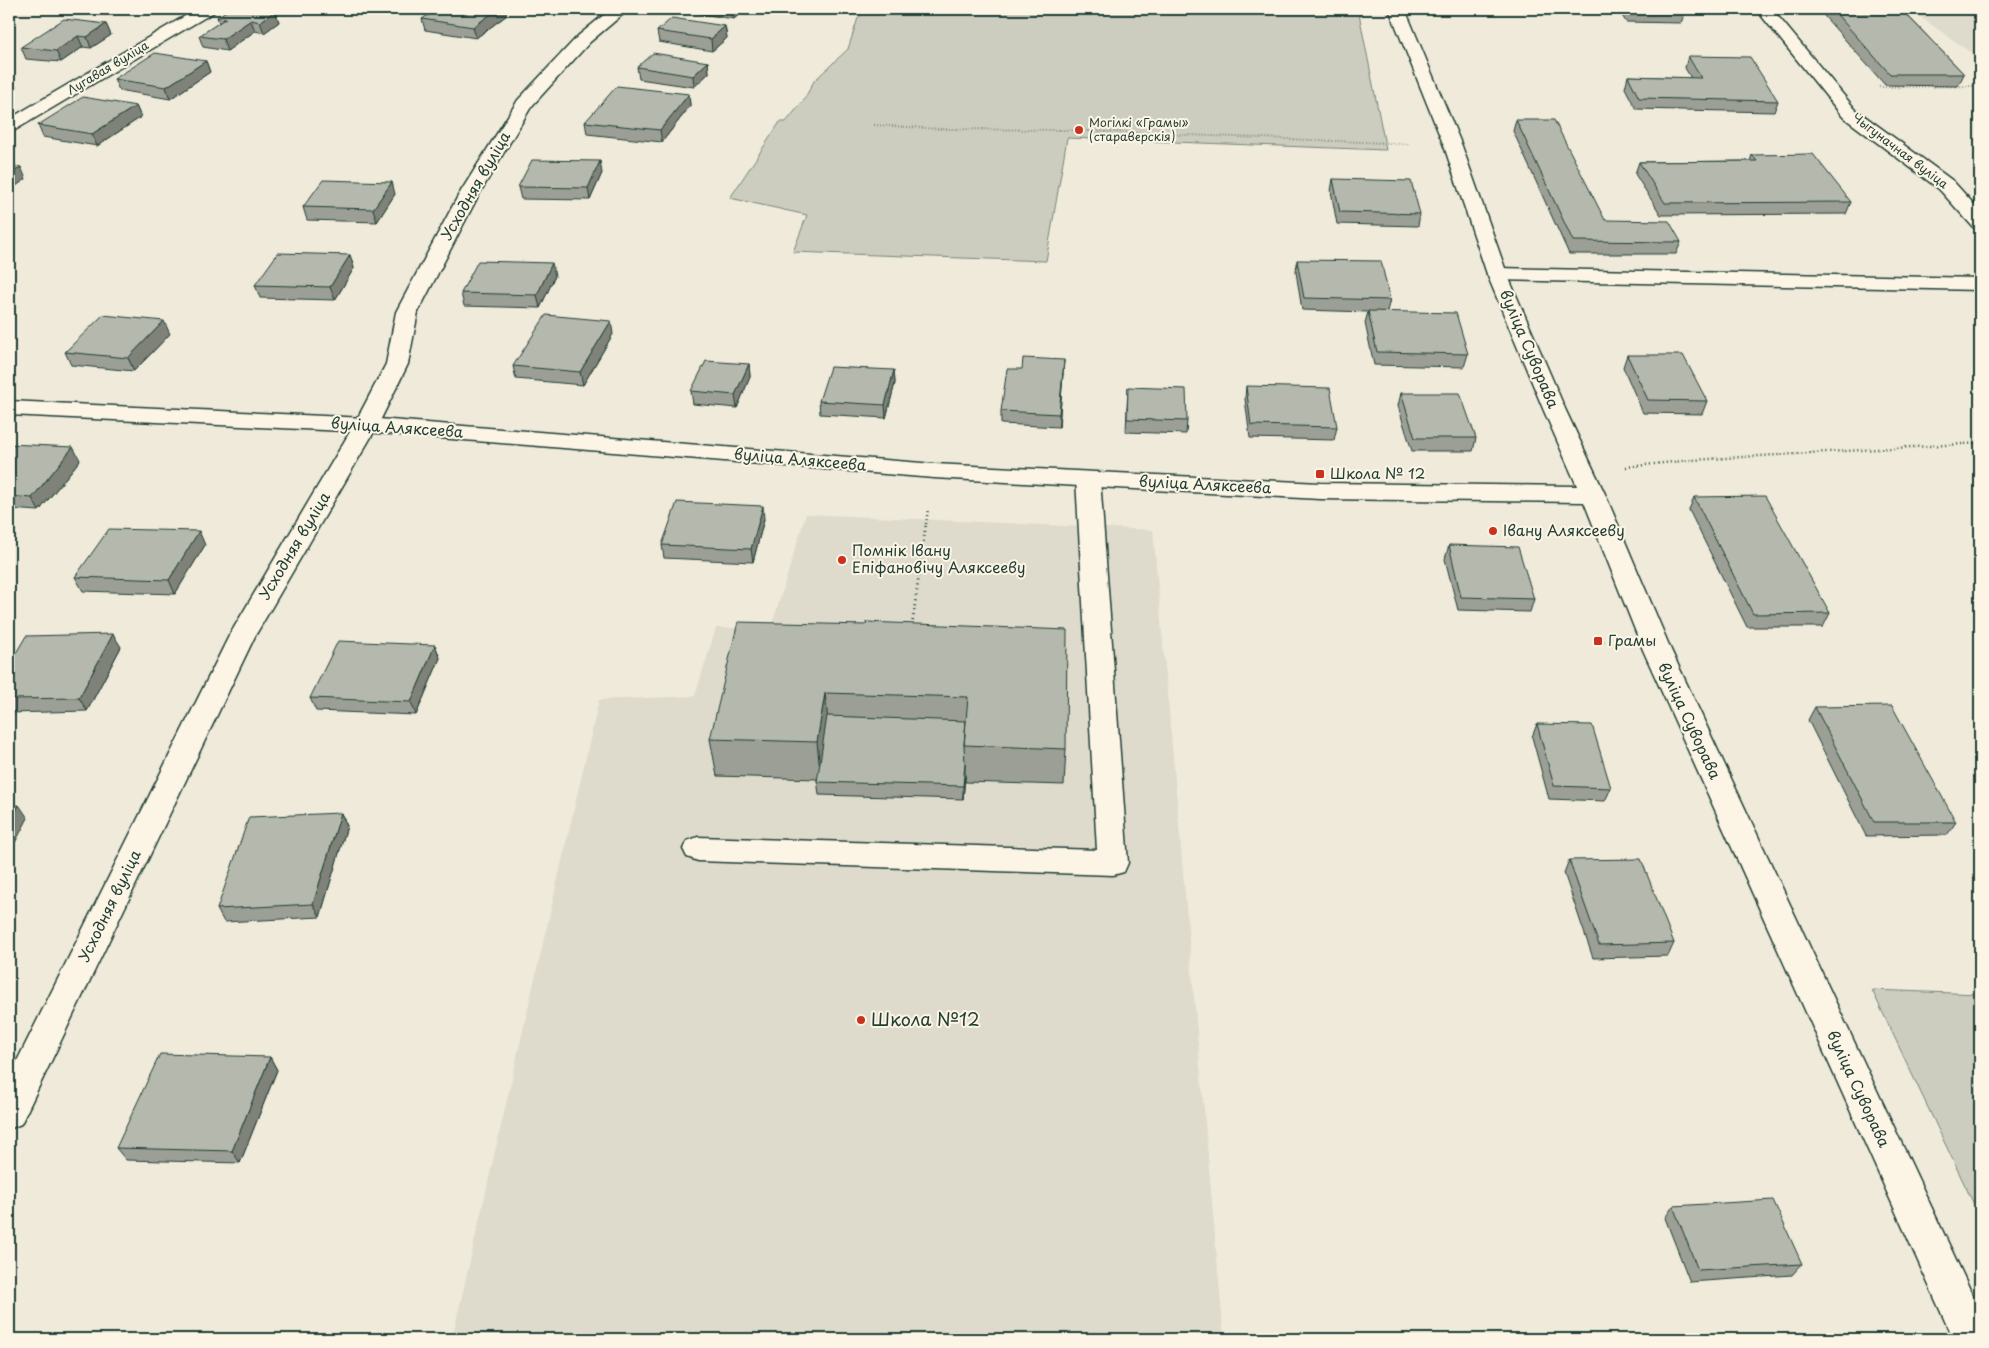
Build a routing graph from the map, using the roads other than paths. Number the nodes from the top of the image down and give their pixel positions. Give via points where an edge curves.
1 (208, 9) edge
2 (621, 9) edge
3 (1397, 9) edge
4 (1764, 9) edge
5 (9, 126) edge
6 (1980, 223) edge
7 (1497, 274) junction
8 (1980, 284) edge
9 (9, 408) edge
10 (366, 425) junction
11 (1088, 479) junction
12 (1588, 483) junction
13 (698, 849) dead end
14 (9, 1113) edge
15 (1973, 1339) edge

1 - 5 street, Лугавая вуліца
2 - 10 street, Усходняя вуліца via 584,40 519,112 468,196 408,312 397,364
3 - 7 street, вуліца Суворава via 1453,146
4 - 6 street, Чыгуначная вуліца via 1849,113 1946,184
7 - 8 street
7 - 12 street, вуліца Суворава
9 - 10 street, вуліца Аляксеева
10 - 11 street, вуліца Аляксеева via 934,471
10 - 14 street, Усходняя вуліца via 242,636
11 - 12 street, вуліца Аляксеева via 1320,491
11 - 13 street via 1113,863
12 - 15 street, вуліца Суворава via 1657,650

